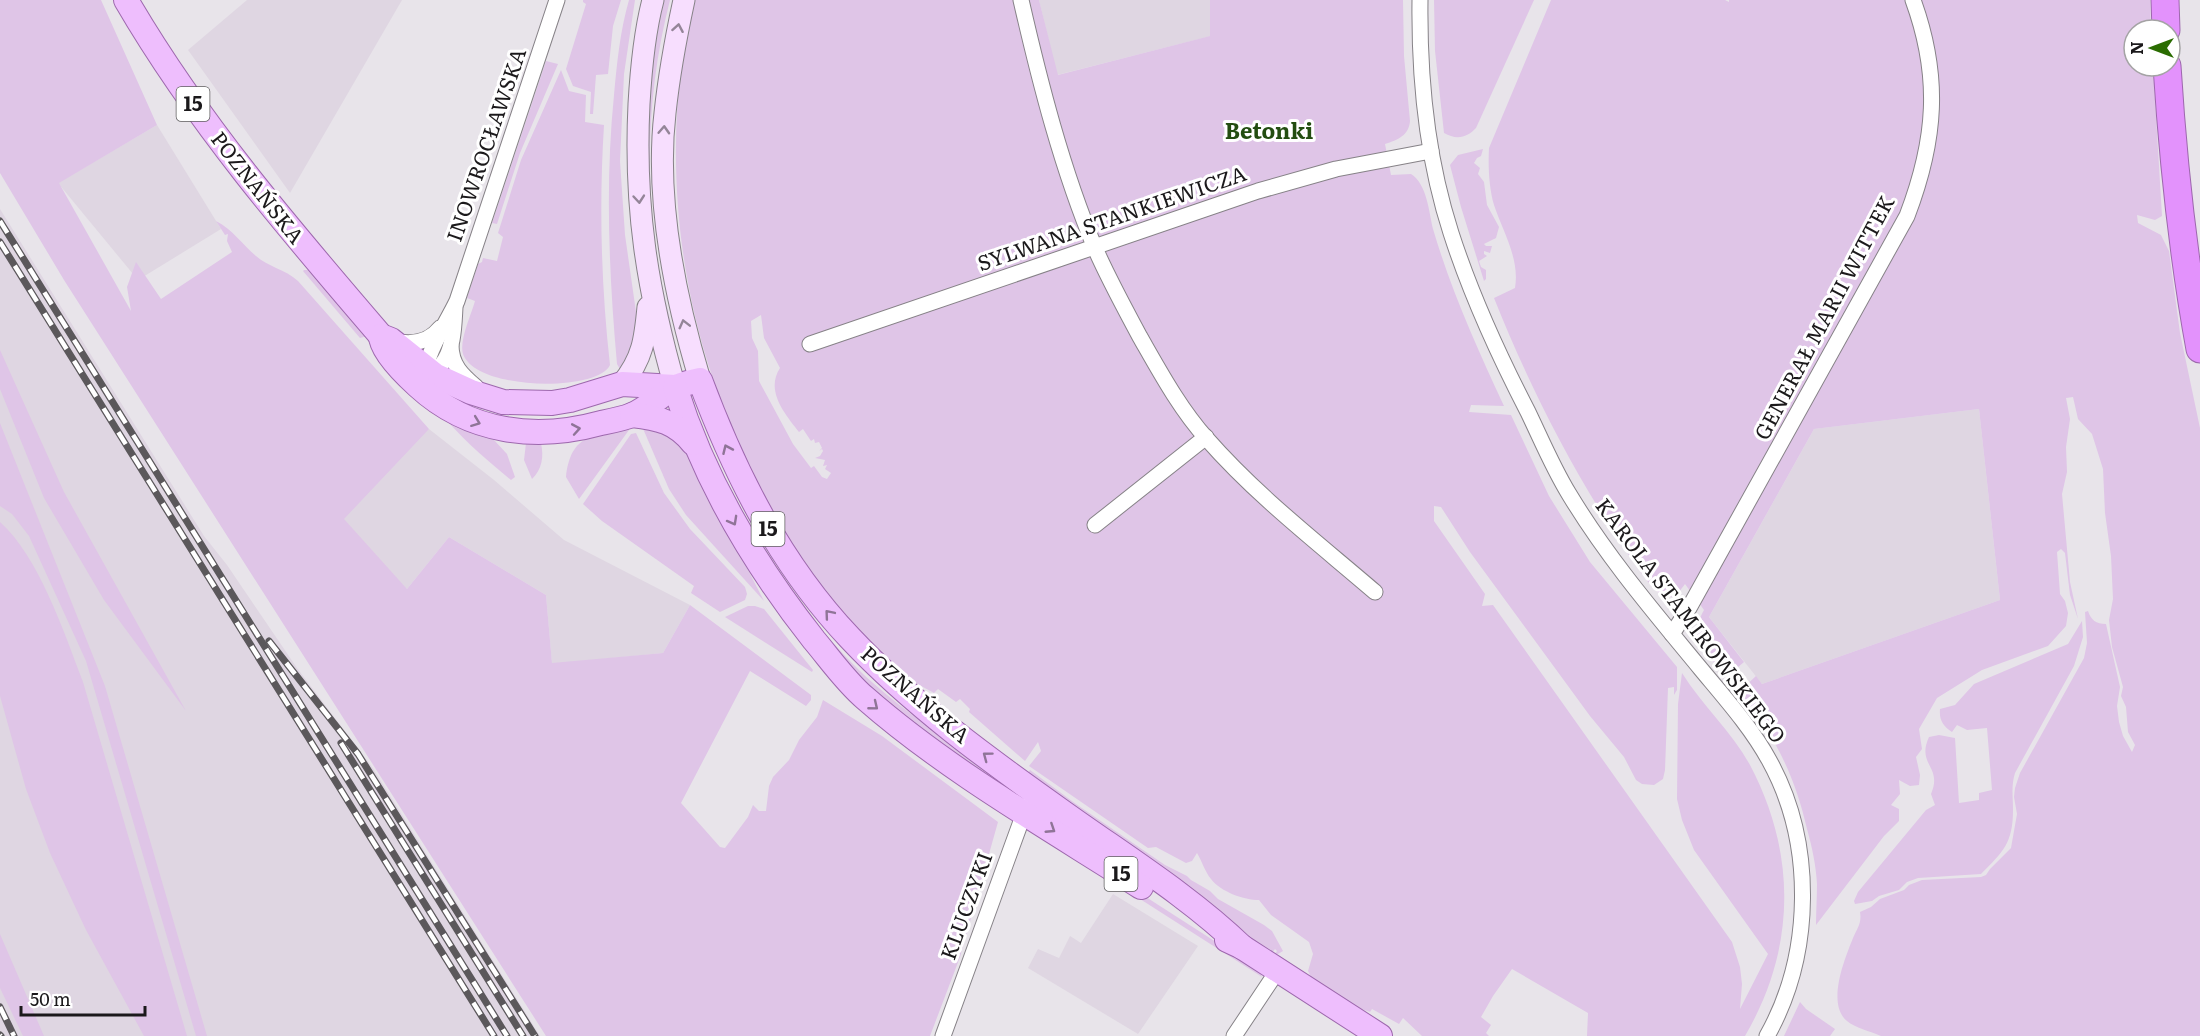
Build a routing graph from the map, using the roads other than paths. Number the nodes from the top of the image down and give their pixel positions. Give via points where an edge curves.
1 (126, 0) edge
2 (558, 0) edge
3 (653, 0) edge
4 (684, 0) edge
5 (1021, 0) edge
6 (1420, 0) edge
7 (1913, 0) edge
8 (2165, 0) edge
9 (2166, 18) edge
10 (2168, 78) edge
11 (1431, 151) junction
12 (1095, 247) junction
13 (647, 276) junction
14 (455, 304) junction
15 (444, 324) junction
16 (386, 338) junction
17 (451, 340) junction
18 (810, 344) dead end
19 (2200, 349) edge
20 (423, 378) junction
21 (700, 380) junction
22 (622, 384) junction
23 (675, 387) junction
24 (490, 399) junction
25 (632, 415) junction
26 (1206, 437) junction
27 (698, 450) junction
28 (1095, 525) dead end
29 (1375, 592) dead end
30 (1672, 634) junction
31 (1029, 801) junction
32 (1278, 970) junction
33 (943, 1036) edge
34 (1234, 1036) edge
35 (1380, 1036) edge
36 (1767, 1036) edge

1 - 16 main road, POZNAŃSKA / 15 via 195,108 242,171 306,250
2 - 14 street, INOWROCŁAWSKA
3 -> 13 main road via 641,79 638,135 638,189
21 -> 4 main road via 677,293 664,192 664,114
5 - 12 street via 1056,131
6 - 11 street, KAROLA STAMIROWSKIEGO via 1423,89
7 - 30 street, GENERAŁ MARII WITTEK via 1930,68 1932,110 1924,168 1907,216
8 - 9 highway
10 - 19 highway via 2175,178
11 - 12 street, SYLWANA STANKIEWICZA via 1311,175
11 - 30 street, KAROLA STAMIROWSKIEGO via 1450,231 1468,282 1521,399 1586,521
12 - 18 street, SYLWANA STANKIEWICZA
12 - 26 street via 1151,356
13 - 22 main road via 645,337 640,357
13 - 23 main road
14 - 15 street
14 - 17 street
15 - 16 street via 422,342 409,344
15 - 20 street
16 - 20 main road, POZNAŃSKA / 15 via 381,343 385,350
17 - 20 street via 440,367
17 - 24 street via 456,368
20 - 24 main road, POZNAŃSKA / 15
20 -> 25 main road, POZNAŃSKA / 15 via 437,402 463,417 518,432 567,431
21 - 23 main road, POZNAŃSKA / 15
31 -> 21 main road, POZNAŃSKA / 15 via 898,685 821,604 758,510 717,427
22 - 23 main road, POZNAŃSKA / 15
22 - 24 main road, POZNAŃSKA / 15 via 552,403
23 - 25 main road, POZNAŃSKA / 15
23 - 27 main road, POZNAŃSKA / 15
25 - 27 main road, POZNAŃSKA / 15 via 667,422 683,431
26 - 28 street
26 - 29 street via 1299,528
27 -> 31 main road, POZNAŃSKA / 15 via 754,558 808,632 863,697 913,737
30 - 36 street, KAROLA STAMIROWSKIEGO via 1759,743 1780,781 1793,823 1800,863 1801,932 1790,982
31 - 32 main road, POZNAŃSKA / 15 via 1213,919 1242,947
31 - 33 street, KLUCZYKI
32 - 34 street
32 - 35 main road, POZNAŃSKA / 15

